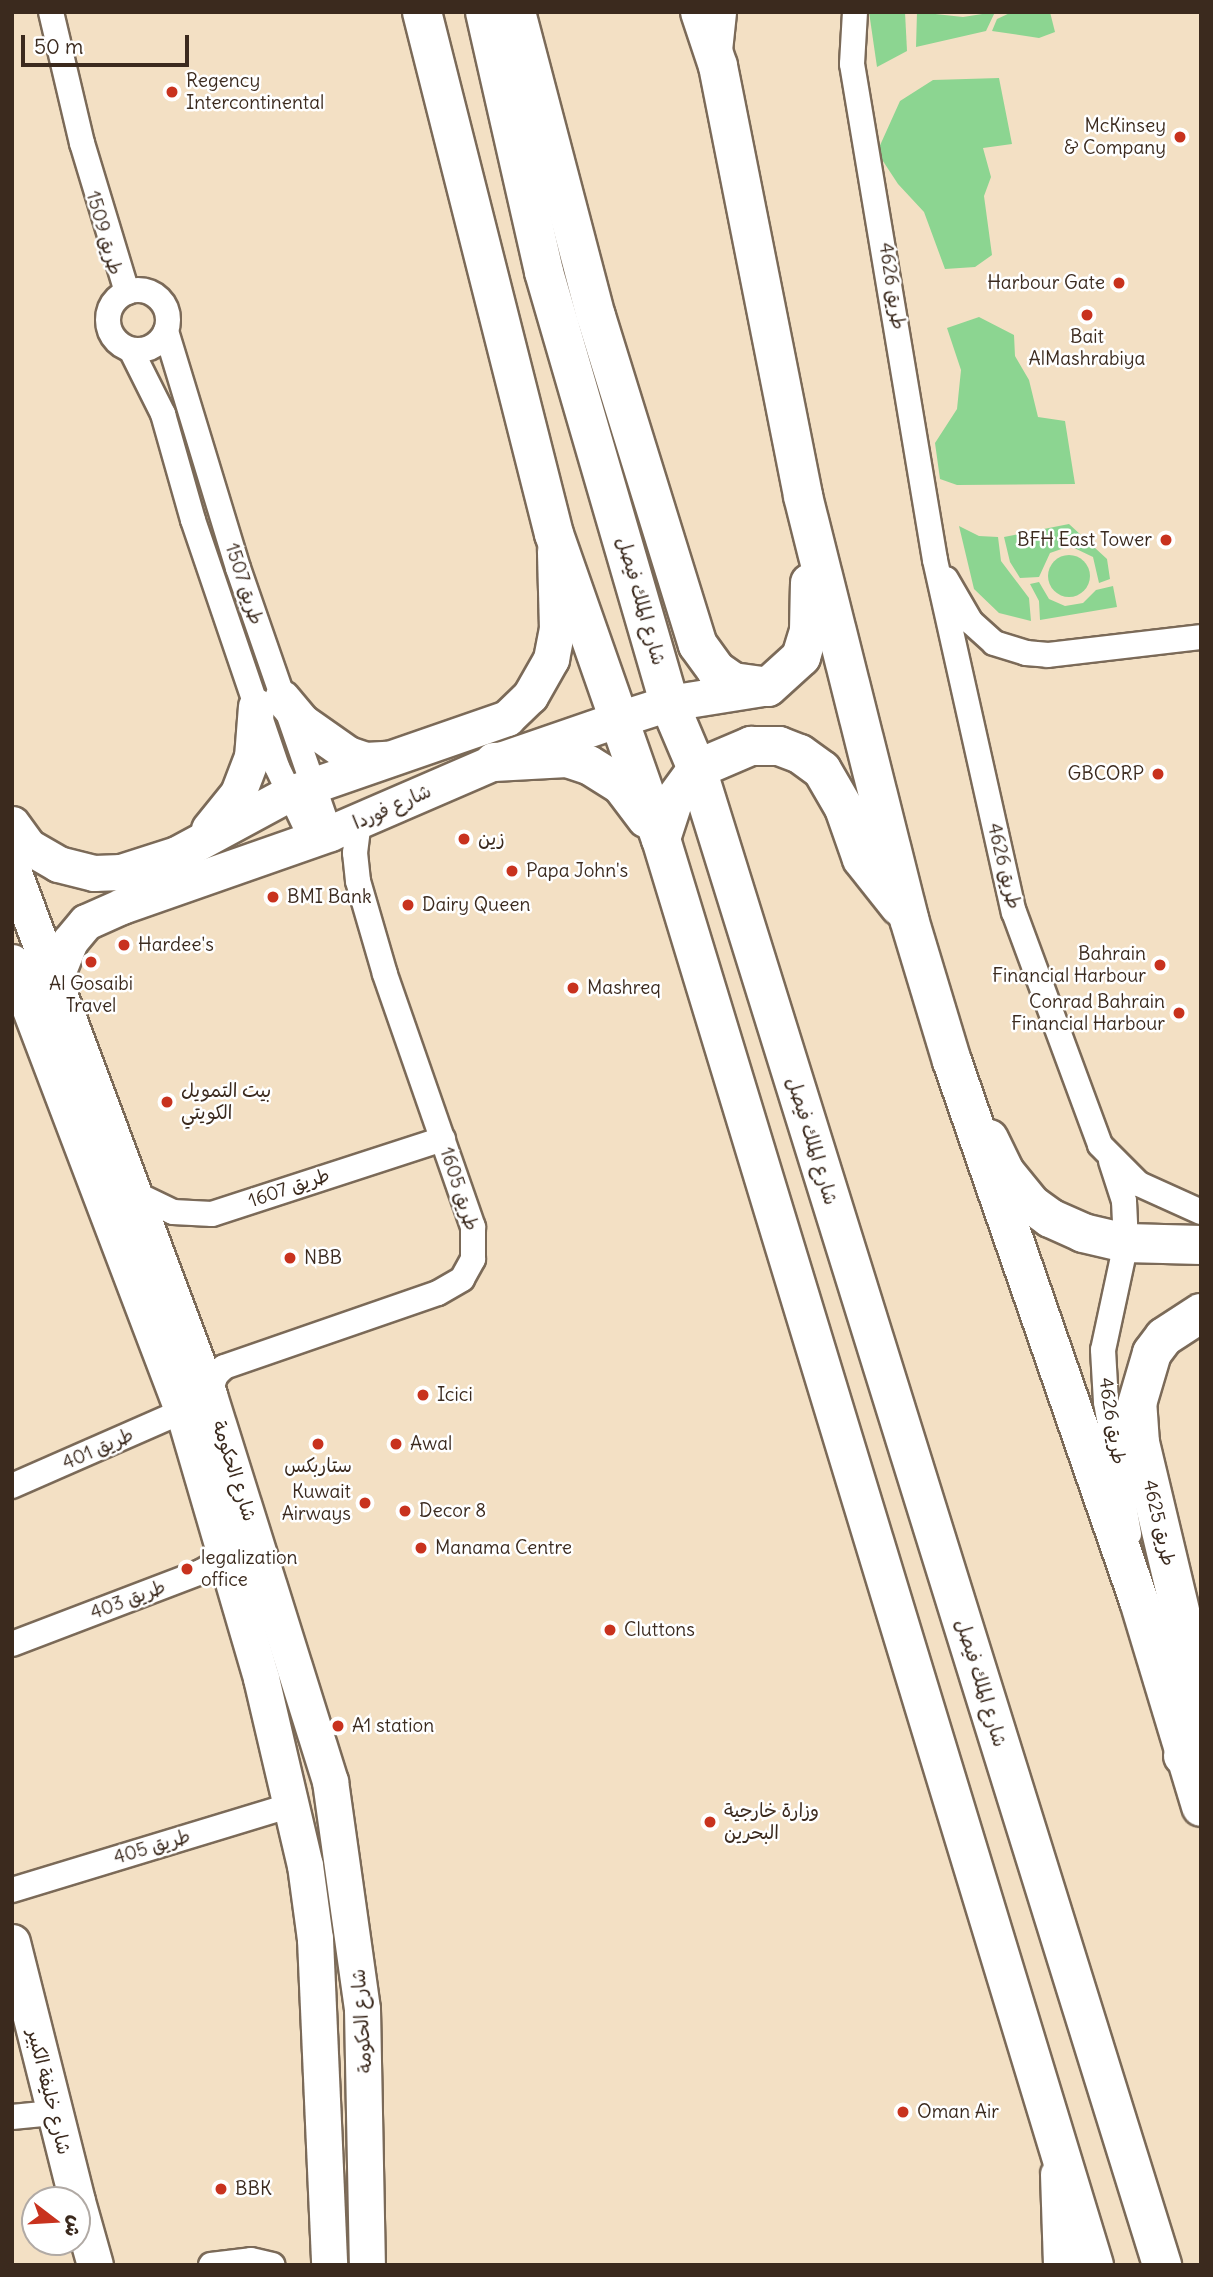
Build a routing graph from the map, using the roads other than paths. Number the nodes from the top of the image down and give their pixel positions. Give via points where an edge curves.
1 (51, 12) edge
2 (422, 12) edge
3 (485, 12) edge
4 (516, 12) edge
5 (700, 12) edge
6 (723, 12) edge
7 (855, 12) edge
8 (718, 66) junction
9 (124, 294) junction
10 (166, 331) junction
11 (131, 350) junction
12 (803, 496) junction
13 (554, 534) junction
14 (935, 560) junction
15 (1201, 637) edge
16 (768, 687) junction
17 (269, 702) junction
18 (669, 703) junction
19 (622, 718) junction
20 (487, 746) junction
21 (391, 759) junction
22 (696, 769) junction
23 (300, 789) junction
24 (12, 824) edge
25 (334, 832) junction
26 (661, 839) junction
27 (177, 854) junction
28 (12, 868) edge
29 (909, 919) junction
30 (12, 962) edge
31 (54, 981) junction
32 (952, 1061) junction
33 (443, 1139) junction
34 (1111, 1161) junction
35 (136, 1194) junction
36 (1201, 1212) edge
37 (1126, 1243) junction
38 (1201, 1245) edge
39 (1201, 1313) edge
40 (196, 1403) junction
41 (12, 1486) edge
42 (223, 1536) junction
43 (1139, 1601) junction
44 (12, 1644) edge
45 (1183, 1756) junction
46 (291, 1805) junction
47 (1201, 1807) edge
48 (12, 1890) edge
49 (12, 1942) edge
50 (52, 2113) junction
51 (12, 2117) edge
52 (1057, 2149) junction
53 (73, 2186) edge
54 (211, 2265) edge
55 (272, 2265) edge
56 (329, 2265) edge
57 (366, 2265) edge
58 (1061, 2265) edge
59 (1094, 2265) edge
60 (1162, 2265) edge

1 - 9 street, طريق 1509
2 - 13 main road
3 - 18 main road, شارع الملك فيصل via 544,272
4 - 16 main road via 596,316 698,645 716,670 733,682
5 - 8 main road
6 - 8 street
7 - 14 street, طريق 4626 via 852,64
8 - 12 main road
9 - 10 street via 141,290 156,297 167,312
9 - 11 street via 110,308 108,329 115,341
10 - 11 street via 148,349
10 - 17 street, طريق 1507
11 - 17 street, طريق 1507 via 163,414
12 - 16 main road via 811,590 809,630 801,657
12 - 29 main road
13 - 19 main road via 603,679
13 - 20 main road via 557,629 551,659 530,696
14 - 15 street, طريق 4626 via 971,622 994,643 1011,649 1048,655
14 - 34 street, طريق 4626 via 1014,912 1090,1121
16 - 18 main road, شارع فوردا
17 - 21 main road via 348,754 365,760
17 - 23 street, طريق 1507
17 - 27 main road via 238,793 218,822
18 - 19 main road, شارع فوردا
18 - 22 main road, شارع الملك فيصل
19 - 20 main road, شارع فوردا
19 - 26 main road
20 - 21 main road, شارع فوردا
20 - 25 main road, شارع فوردا
20 - 26 main road via 589,765 622,786
21 - 23 main road, شارع فوردا
22 - 26 main road via 673,802
22 - 29 main road via 751,746 779,746 800,754 822,770 844,808 862,859
22 - 60 main road, شارع الملك فيصل
23 - 25 street, طريق 1507
23 - 27 main road, شارع فوردا
24 - 27 main road, شارع فوردا via 29,846 58,863 94,873 121,872
25 - 31 main road, شارع فوردا via 86,922 70,942
25 - 33 street, طريق 1605 via 355,853 358,881 385,975
26 - 52 main road
28 - 31 main road, شارع الحكومة
29 - 32 main road
30 - 40 main road, شارع الحكومة
31 - 35 main road, شارع الحكومة
32 - 37 main road via 1005,1172 1031,1204 1083,1233
32 - 43 main road
33 - 35 street, طريق 1607 via 212,1214 173,1212
33 - 40 street, طريق 1605 via 476,1246 461,1279 438,1293 233,1362 216,1375
34 - 36 street, طريق 4626 via 1160,1197
34 - 37 street, طريق 4626 via 1124,1201
35 - 40 main road, شارع الحكومة
37 - 38 main road
37 - 43 street, طريق 4626 via 1103,1350
39 - 45 main road, طريق 4625 via 1171,1332 1152,1353 1137,1404 1140,1443 1187,1640 1192,1720
40 - 41 street, طريق 401
40 - 42 main road, شارع الحكومة
40 - 57 main road, شارع الحكومة via 296,1667 338,1824 362,2009
42 - 44 street, طريق 403 via 213,1565 201,1572
42 - 46 main road, شارع الحكومة
43 - 45 main road
45 - 47 main road
46 - 48 street, طريق 405
46 - 56 main road, شارع الحكومة via 316,1939
49 - 50 main road, شارع خليفة الكبير
50 - 51 street
50 - 53 main road, شارع خليفة الكبير
52 - 58 main road
52 - 59 main road
54 - 55 street via 251,2260

